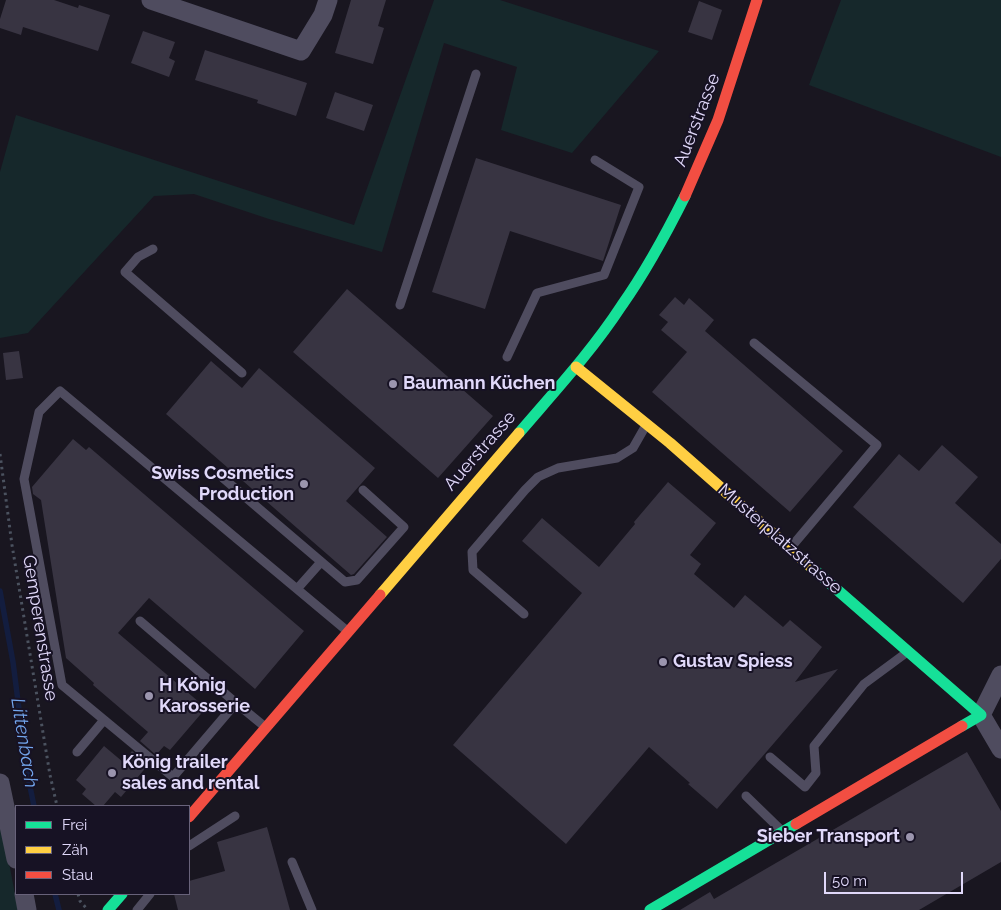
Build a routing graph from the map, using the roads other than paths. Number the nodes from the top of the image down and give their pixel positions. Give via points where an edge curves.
1 (151, 0) edge
2 (328, 0) edge
3 (757, 0) edge
4 (476, 74) dead end
5 (595, 160) dead end
6 (153, 249) dead end
7 (400, 305) dead end
8 (754, 342) dead end
9 (507, 357) dead end
10 (576, 367) junction
11 (242, 373) dead end
12 (647, 425) junction
13 (223, 478) dead end
14 (363, 490) dead end
15 (790, 548) junction
16 (321, 562) junction
17 (297, 590) junction
18 (524, 614) dead end
19 (140, 621) dead end
20 (348, 632) junction
21 (908, 652) junction
22 (1001, 675) edge
23 (236, 703) junction
24 (981, 715) junction
25 (104, 720) junction
26 (266, 728) junction
27 (1001, 749) edge
28 (78, 752) dead end
29 (770, 757) dead end
30 (0, 784) edge
31 (746, 796) dead end
32 (190, 816) edge
33 (235, 816) dead end
34 (783, 832) junction
35 (190, 845) edge
36 (15, 854) edge
37 (292, 862) dead end
38 (24, 895) edge
39 (121, 895) edge
40 (149, 895) edge
41 (27, 910) edge
42 (108, 910) edge
43 (137, 910) edge
44 (312, 910) edge
45 (650, 910) edge

1 - 2 street via 301,51 323,15
3 - 10 main road, Auerstrasse via 728,95 702,160 655,252 622,306
4 - 7 lane
5 - 9 lane via 639,186 604,275 537,294
6 - 11 lane via 138,257 125,272
8 - 15 lane via 877,445
10 - 12 main road, Musterplatzstrasse
10 - 20 main road, Auerstrasse
12 - 15 main road, Musterplatzstrasse
12 - 18 lane via 634,448 616,458 558,468 538,477 472,552 473,570
13 - 16 lane
14 - 16 lane via 404,527 357,580 345,582
15 - 21 main road, Musterplatzstrasse
16 - 17 lane
17 - 20 lane
17 - 25 lane via 60,391 39,412 24,479 62,685
19 - 23 lane
20 - 26 main road, Auerstrasse
21 - 24 main road, Musterplatzstrasse
21 - 29 lane via 864,684 814,746 816,774 805,787
22 - 24 street
23 - 25 lane via 172,777
23 - 26 lane
24 - 27 street
24 - 34 main road
25 - 28 lane
26 - 32 main road, Auerstrasse
30 - 36 street
31 - 34 lane
33 - 35 lane
34 - 45 main road
37 - 44 lane
38 - 41 street
39 - 42 main road
40 - 43 lane

